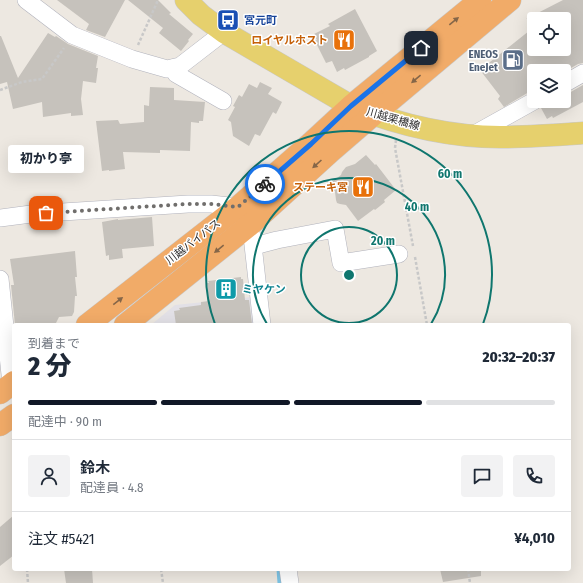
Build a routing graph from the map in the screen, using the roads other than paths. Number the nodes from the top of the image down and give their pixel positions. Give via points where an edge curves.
1 (26, 0) edge
2 (186, 0) edge
3 (480, 0) edge
4 (510, 0) edge
5 (224, 32) junction
6 (173, 68) junction
7 (583, 73) edge
8 (571, 80) edge
9 (223, 101) dead end
10 (527, 105) edge
11 (351, 106) junction
12 (373, 115) junction
13 (583, 133) edge
14 (471, 136) junction
15 (244, 215) junction
16 (0, 218) edge
17 (254, 246) junction
18 (409, 252) road end
19 (0, 279) edge
20 (90, 323) edge
21 (127, 323) edge
22 (262, 323) edge
23 (8, 386) edge
24 (12, 416) edge
25 (0, 425) edge
26 (288, 571) edge
27 (290, 583) edge

1 - 6 street via 72,35 132,59 167,69
2 - 5 main road, 川越栗橋線
11 -> 3 highway, 川越バイパス
4 -> 12 highway, 川越バイパス
5 - 6 street via 180,66
5 - 11 main road, 川越栗橋線
6 - 9 street via 176,74
7 - 8 street
10 - 14 street
11 - 12 main road, 川越栗橋線
11 - 15 highway, 川越バイパス
12 - 14 main road, 川越栗橋線 via 432,130
12 -> 15 highway, 川越バイパス via 329,153
13 - 14 main road, 川越栗橋線
15 - 16 street via 211,204 188,204
15 - 17 street
20 -> 15 highway, 川越バイパス
15 -> 21 highway, 川越バイパス
17 - 18 street via 335,229 341,263
17 - 22 street
19 - 23 street
24 - 25 highway
26 - 27 street

